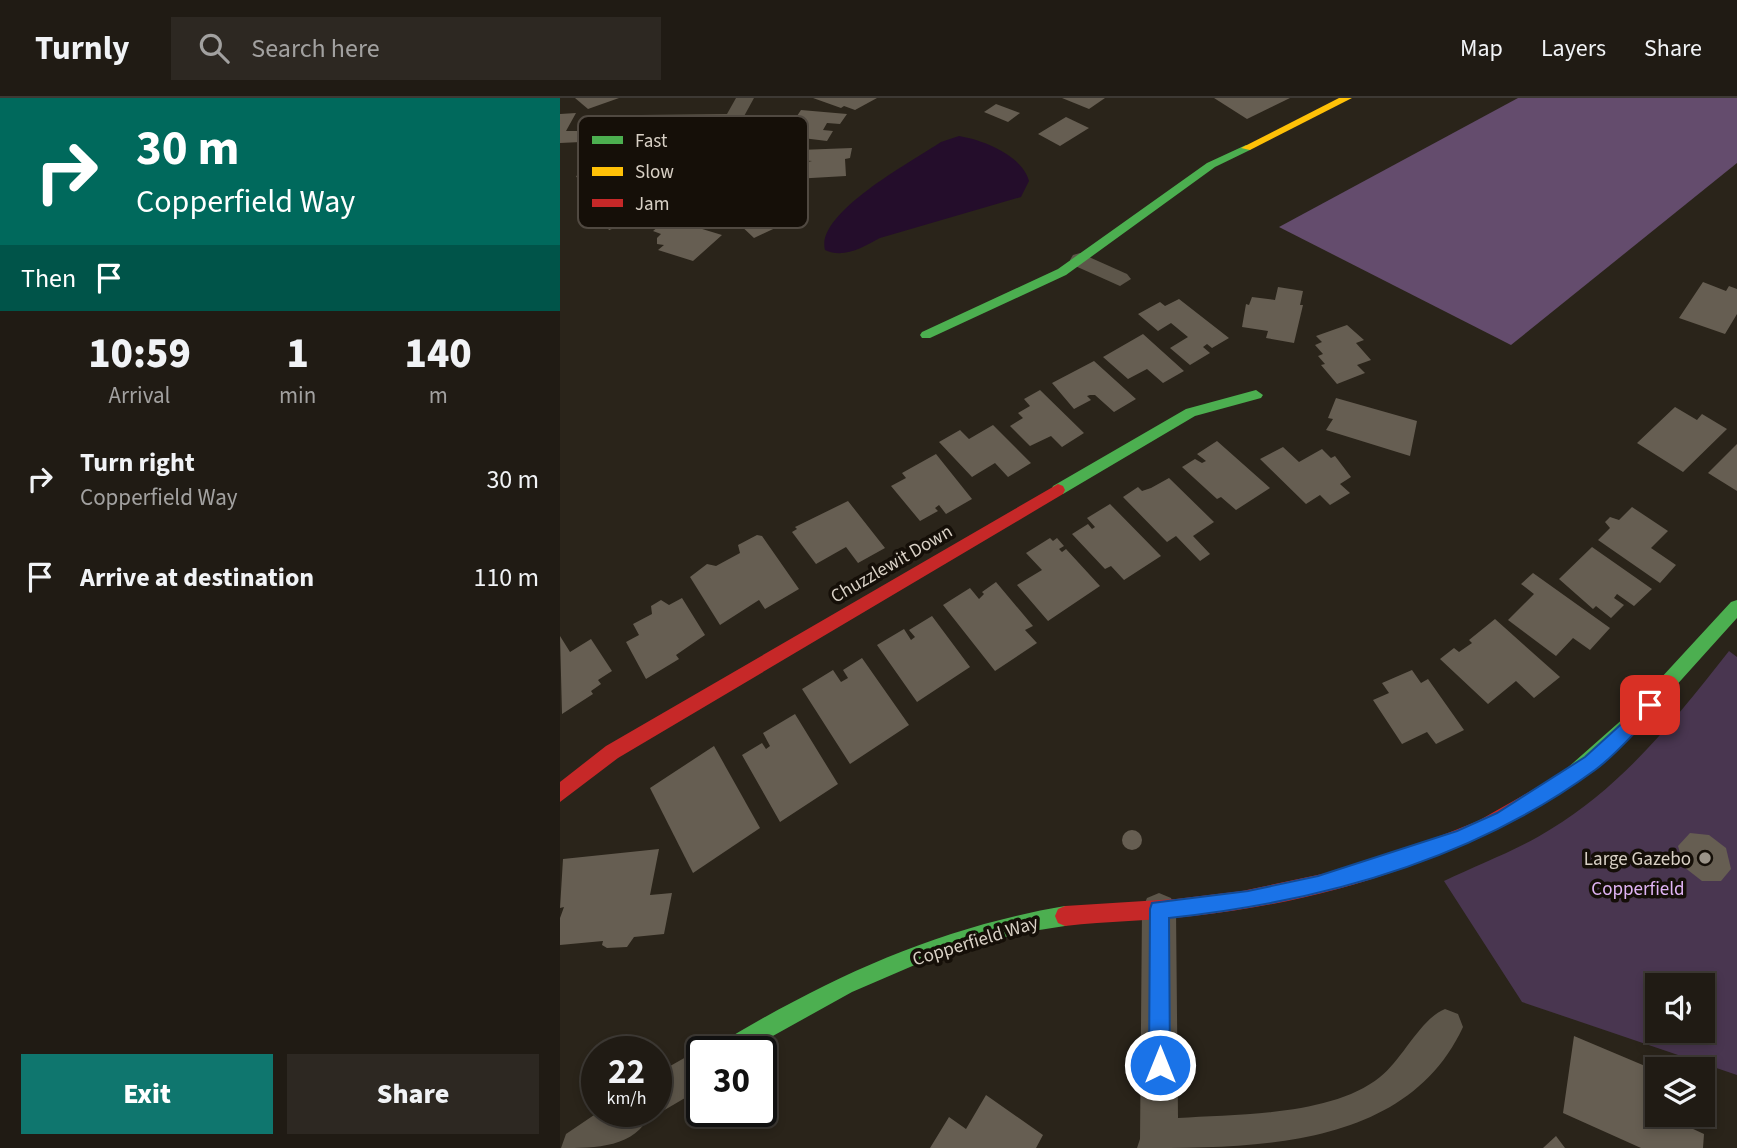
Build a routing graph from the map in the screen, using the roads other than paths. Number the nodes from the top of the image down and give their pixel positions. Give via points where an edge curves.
1 (745, 98) edge
2 (1348, 98) edge
3 (734, 116) edge
4 (1080, 260) junction
5 (1120, 279) dead end
6 (926, 335) dead end
7 (1256, 395) dead end
8 (1737, 607) edge
9 (560, 793) edge
10 (1159, 909) junction
11 (1446, 1027) dead end
12 (753, 1036) edge
13 (610, 1127) edge
14 (1157, 1144) edge
15 (580, 1148) edge

1 - 3 street
2 - 4 street via 1211,165
4 - 5 street
4 - 6 street
7 - 9 street, Chuzzlewit Down via 1191,412 612,752
8 - 10 street, Copperfield Way via 1591,763 1504,820 1318,885 1248,900
10 - 12 street, Copperfield Way via 1089,911 1012,925 927,951 824,996
10 - 14 street
11 - 14 street via 1404,1081 1359,1109 1266,1129
13 - 15 street

